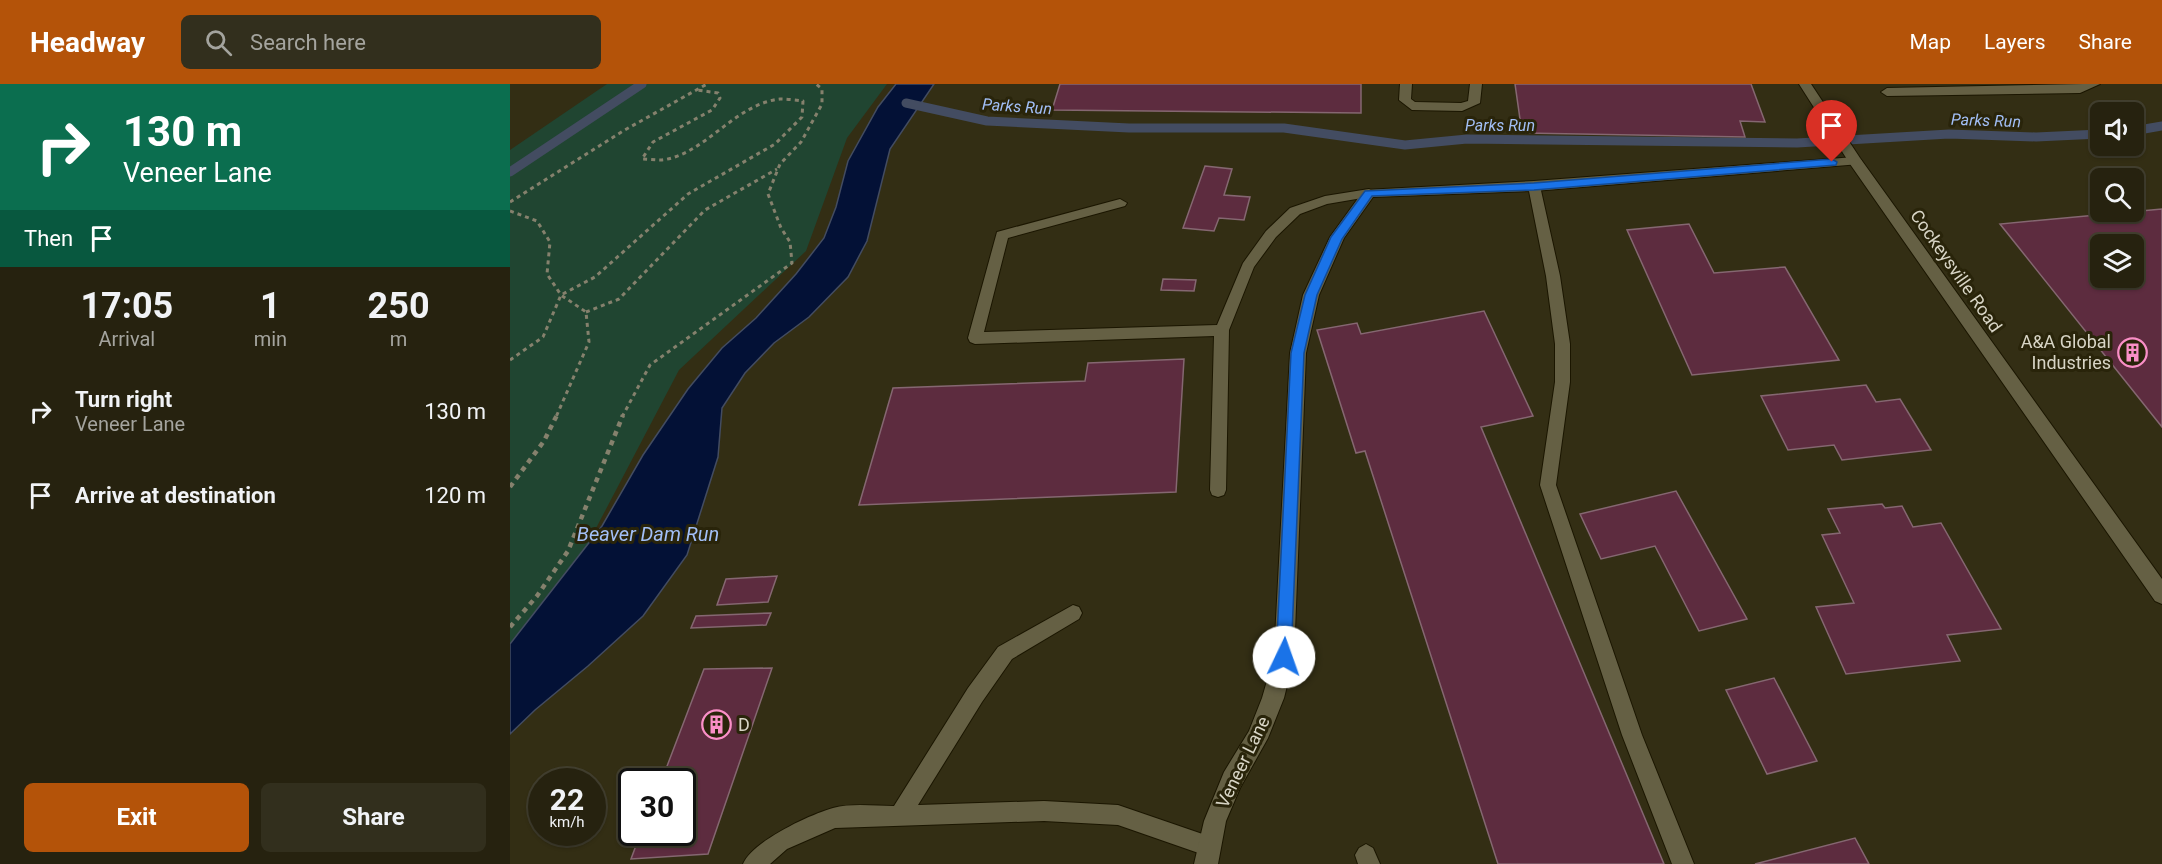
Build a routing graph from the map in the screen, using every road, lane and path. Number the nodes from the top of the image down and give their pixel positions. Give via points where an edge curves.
1 (707, 84) edge
2 (816, 84) edge
3 (1406, 84) edge
4 (1476, 84) edge
5 (1805, 84) edge
6 (2094, 84) edge
7 (697, 90) junction
8 (1887, 92) dead end
9 (1855, 161) junction
10 (777, 170) junction
11 (1534, 186) junction
12 (1369, 193) junction
13 (510, 202) edge
14 (1120, 203) dead end
15 (510, 211) edge
16 (561, 295) junction
17 (586, 312) junction
18 (1222, 330) junction
19 (510, 360) edge
20 (510, 487) edge
21 (1218, 489) dead end
22 (2162, 595) edge
23 (1073, 613) dead end
24 (510, 627) edge
25 (899, 816) junction
26 (1208, 855) edge
27 (754, 864) edge
28 (1683, 864) edge

1 - 7 path
2 - 10 path via 822,89 822,104 801,142
3 - 4 lane via 1405,100 1412,106 1462,107 1474,103
5 - 9 street, Cockeysville Road
6 - 8 lane via 2080,89
7 - 13 path
7 - 16 path via 718,93 720,98 712,110 652,142 642,159 651,161 674,154 765,97 788,95 803,101 802,117 775,144 688,194 595,277
9 - 11 street
9 - 22 street, Cockeysville Road
10 - 17 path via 705,210 619,299
10 - 24 path via 768,194 790,242 792,263 650,365 622,417 568,551
11 - 12 street
11 - 28 lane via 1560,309 1563,368 1548,485 1632,735
12 - 18 lane via 1325,200 1295,211 1271,234 1248,266
12 - 26 street, Veneer Lane via 1337,237 1311,295 1298,353 1284,657 1257,738 1232,780 1215,821
14 - 18 lane via 1002,235 975,338
15 - 16 path via 537,221 550,242 547,274
16 - 17 path
16 - 19 path via 543,337
17 - 20 path via 589,342 566,396 544,441
18 - 21 lane
23 - 25 lane via 1005,653
25 - 26 lane via 1044,811 1118,815
25 - 27 lane via 834,819 780,842

